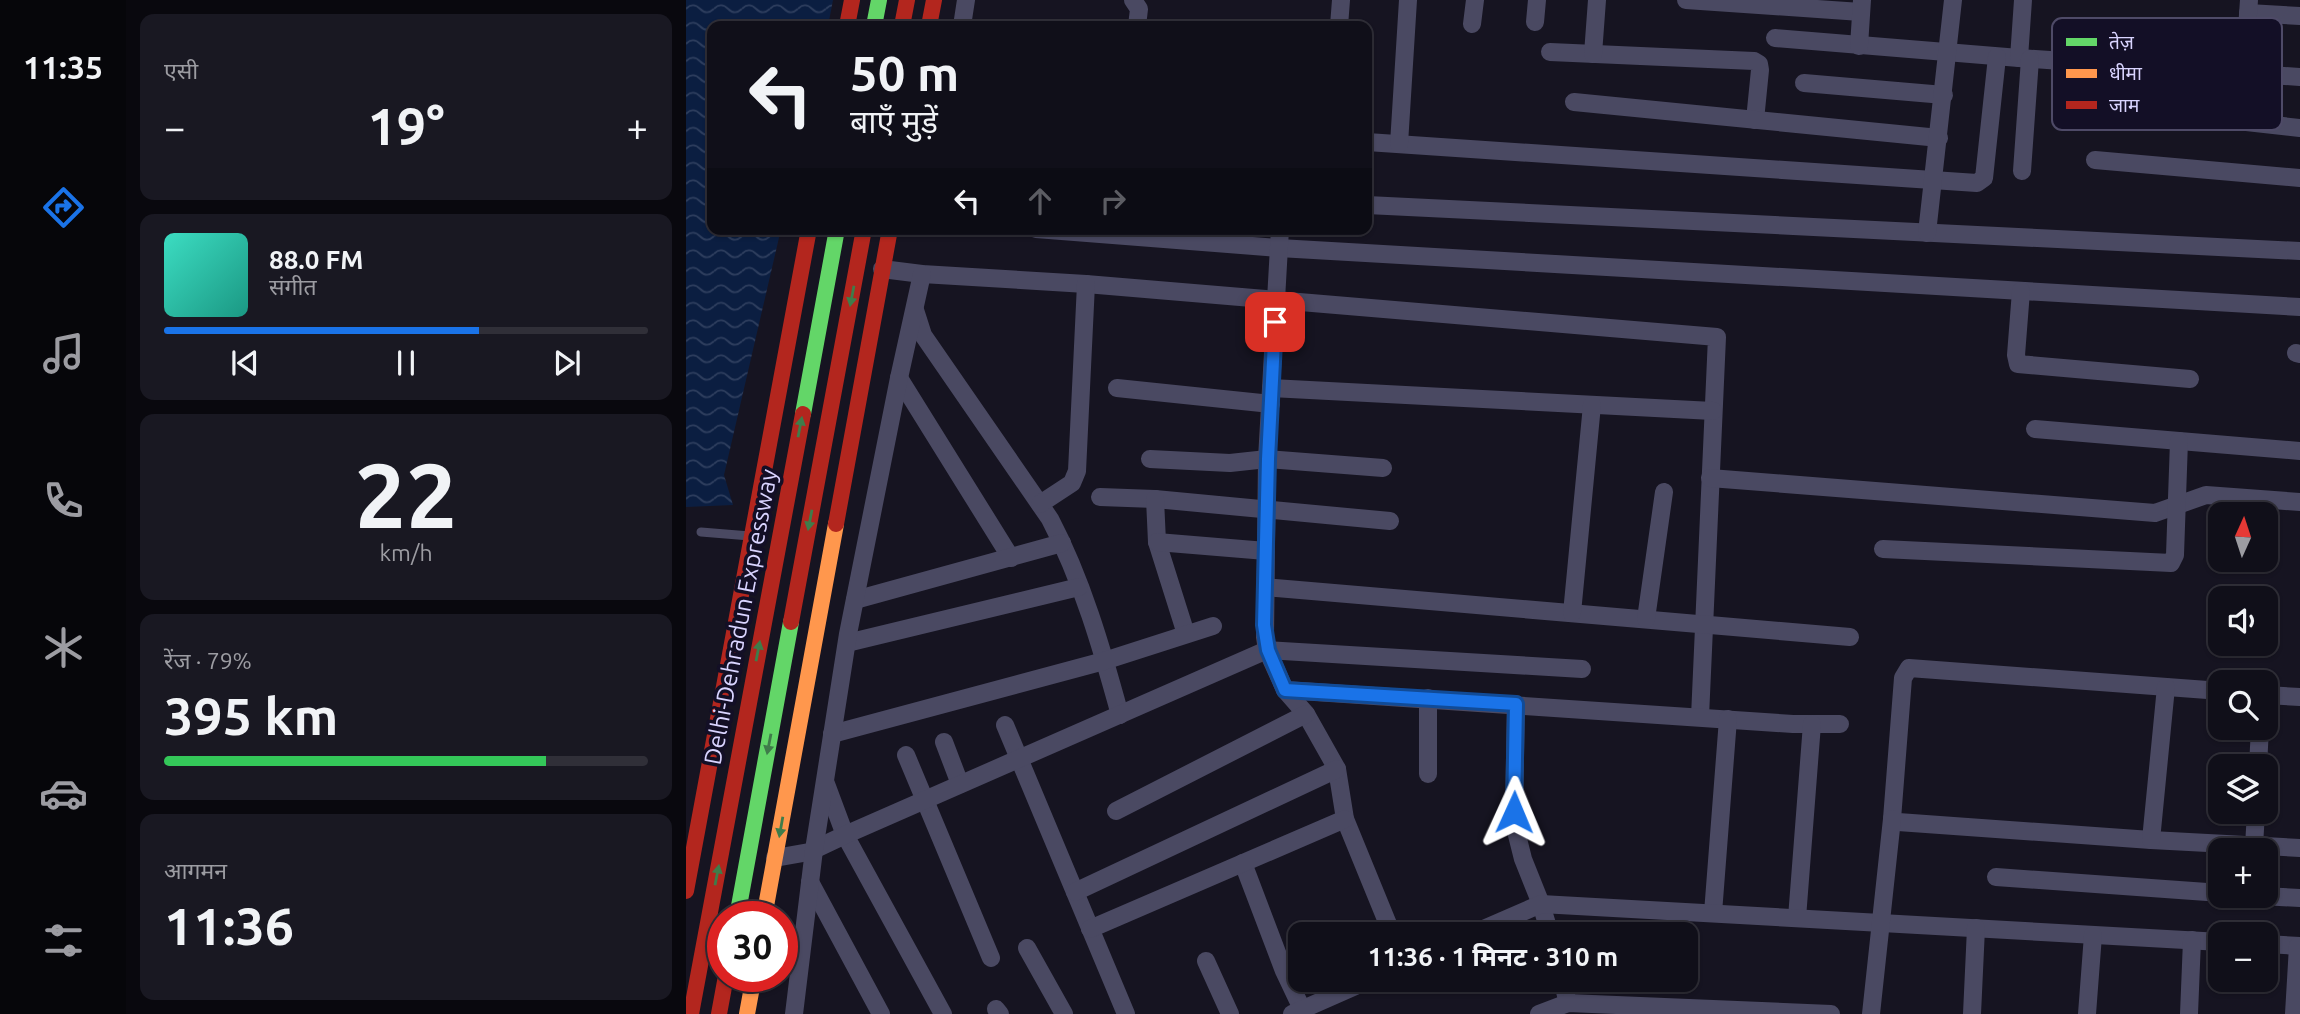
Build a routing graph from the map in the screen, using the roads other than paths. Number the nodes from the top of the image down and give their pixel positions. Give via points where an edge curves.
1 (852, 0) edge
2 (879, 0) edge
3 (907, 0) edge
4 (934, 0) edge
5 (966, 0) edge
6 (1133, 0) edge
7 (1341, 0) edge
8 (1408, 0) edge
9 (1475, 0) edge
10 (1537, 0) edge
11 (1597, 0) edge
12 (1686, 0) edge
13 (1953, 0) edge
14 (2023, 0) edge
15 (1788, 4) edge
16 (1861, 6) edge
17 (2248, 6) edge
18 (2300, 16) edge
19 (848, 21) edge
20 (875, 21) edge
21 (903, 21) edge
22 (930, 21) edge
23 (963, 21) edge
24 (1138, 21) edge
25 (1339, 21) edge
26 (1535, 22) dead end
27 (1472, 24) dead end
28 (1775, 38) dead end
29 (1859, 46) junction
30 (1550, 51) dead end
31 (1949, 53) junction
32 (1593, 54) junction
33 (1997, 57) junction
34 (2025, 59) junction
35 (2052, 61) edge
36 (2282, 76) edge
37 (2300, 77) edge
38 (1804, 83) dead end
39 (1944, 95) junction
40 (1574, 102) dead end
41 (1755, 120) junction
42 (2282, 126) edge
43 (2300, 128) edge
44 (1939, 138) junction
45 (1372, 142) edge
46 (1399, 144) junction
47 (2095, 160) dead end
48 (2022, 172) dead end
49 (2300, 178) edge
50 (1933, 181) junction
51 (1372, 205) edge
52 (1927, 233) junction
53 (808, 235) edge
54 (836, 235) edge
55 (863, 235) edge
56 (890, 235) edge
57 (1113, 235) edge
58 (1280, 235) edge
59 (1279, 248) junction
60 (2300, 251) edge
61 (889, 270) junction
62 (918, 274) junction
63 (1086, 284) junction
64 (2021, 291) junction
65 (1276, 300) junction
66 (2300, 307) edge
67 (915, 309) junction
68 (899, 378) junction
69 (2190, 379) dead end
70 (1117, 388) dead end
71 (1271, 396) junction
72 (1592, 405) junction
73 (1713, 411) junction
74 (2035, 429) dead end
75 (2179, 441) junction
76 (2300, 450) edge
77 (1150, 459) dead end
78 (1268, 459) junction
79 (1382, 468) dead end
80 (1710, 478) junction
81 (1664, 492) dead end
82 (1100, 497) dead end
83 (1155, 499) junction
84 (2300, 502) edge
85 (1040, 505) junction
86 (2178, 506) junction
87 (1266, 510) junction
88 (1390, 522) dead end
89 (701, 532) dead end
90 (752, 537) junction
91 (1157, 542) junction
92 (1062, 543) junction
93 (1883, 549) dead end
94 (1266, 551) junction
95 (1011, 558) junction
96 (1079, 587) junction
97 (1265, 587) junction
98 (855, 600) junction
99 (1572, 613) junction
100 (1646, 619) junction
101 (1704, 624) junction
102 (1213, 626) dead end
103 (1186, 634) junction
104 (1850, 637) dead end
105 (847, 643) junction
106 (1268, 650) junction
107 (1104, 661) junction
108 (1581, 669) dead end
109 (2166, 687) junction
110 (1285, 690) junction
111 (2208, 690) edge
112 (2278, 696) edge
113 (2300, 697) edge
114 (1428, 698) junction
115 (1516, 704) junction
116 (1306, 714) junction
117 (1120, 715) junction
118 (1700, 717) junction
119 (1728, 719) junction
120 (1812, 724) junction
121 (1840, 724) dead end
122 (1005, 725) dead end
123 (832, 734) junction
124 (944, 742) dead end
125 (905, 755) dead end
126 (1020, 759) junction
127 (1337, 769) junction
128 (1427, 774) dead end
129 (825, 780) junction
130 (960, 784) junction
131 (923, 801) junction
132 (1116, 811) dead end
133 (1345, 819) junction
134 (1892, 819) junction
135 (845, 835) junction
136 (2151, 840) junction
137 (2208, 843) edge
138 (2278, 847) edge
139 (2300, 848) edge
140 (797, 855) junction
141 (1243, 863) junction
142 (1996, 877) dead end
143 (810, 882) junction
144 (686, 891) edge
145 (1075, 892) junction
146 (2208, 892) edge
147 (2278, 897) edge
148 (2300, 898) edge
149 (740, 901) edge
150 (773, 901) edge
151 (1541, 904) junction
152 (1713, 913) junction
153 (1797, 918) junction
154 (1387, 922) edge
155 (1500, 922) edge
156 (1546, 922) edge
157 (1881, 923) junction
158 (1976, 928) junction
159 (1090, 929) junction
160 (2093, 935) junction
161 (2192, 940) junction
162 (2208, 941) edge
163 (2278, 945) edge
164 (2299, 946) edge
165 (1027, 948) dead end
166 (991, 958) dead end
167 (1206, 961) dead end
168 (723, 992) edge
169 (751, 992) edge
170 (1342, 992) edge
171 (1565, 992) edge
172 (1568, 1003) junction
173 (1297, 1012) edge
174 (1543, 1013) edge
175 (691, 1014) edge
176 (719, 1014) edge
177 (747, 1014) edge
178 (794, 1014) edge
179 (881, 1014) edge
180 (943, 1014) edge
181 (1064, 1014) edge
182 (1126, 1014) edge
183 (1230, 1014) edge
184 (1831, 1014) edge
185 (1871, 1014) edge
186 (1972, 1014) edge
187 (2087, 1014) edge
188 (2189, 1014) edge
189 (2294, 1014) edge

1 - 19 main road
2 - 20 main road
3 - 21 main road
4 - 22 main road
5 - 23 street
6 - 24 street via 1139,9
7 - 25 street
8 - 46 street
9 - 27 street
10 - 26 street
11 - 32 street
12 - 15 street
13 - 31 street
14 - 34 street
15 - 16 street
16 - 29 street
17 - 18 street
28 - 29 street
29 - 31 street
30 - 32 street
31 - 33 street
31 - 39 street
32 - 41 street via 1754,61 1760,70
33 - 34 street
33 - 50 street via 1984,178 1977,183
34 - 35 street
34 - 48 street
36 - 37 street
38 - 39 street
39 - 44 street
40 - 41 street
41 - 44 street
42 - 43 street
44 - 50 street
45 - 46 street
46 - 50 street
47 - 49 street
50 - 52 street
51 - 52 street
52 - 60 street
53 - 90 main road
175 -> 54 main road, Delhi-Dehradun Expressway
55 -> 149 main road, Delhi-Dehradun Expressway
56 - 61 main road
57 - 59 street
58 - 59 street
59 - 64 street
59 - 65 street
61 - 62 street
61 -> 140 main road
62 - 63 street
62 - 67 street
63 - 65 street
63 - 85 street via 1077,471 1072,483
64 - 66 street
64 - 69 street via 2018,364
65 - 71 street
65 - 73 street via 1717,337
67 - 68 street
67 - 85 street via 923,335
68 - 95 street
68 - 98 street
70 - 71 street
71 - 72 street
71 - 78 street
72 - 73 street
72 - 99 street
73 - 80 street
74 - 75 street
75 - 76 street
75 - 86 street
77 - 78 street via 1230,463
78 - 79 street
78 - 87 street
80 - 86 street via 2155,513
80 - 101 street
81 - 100 street
82 - 83 street
83 - 87 street
83 - 91 street
84 - 86 street via 2213,495
85 - 92 street
86 - 93 street via 2171,564
87 - 88 street
87 - 94 street
89 - 90 lane
90 - 144 main road
91 - 94 street
91 - 103 street
92 - 95 street
92 - 96 street
94 - 97 street
95 - 98 street
96 - 105 street
96 - 107 street
97 - 99 street
97 - 106 street
98 - 105 street
99 - 100 street
100 - 101 street
101 - 104 street
101 - 118 street
102 - 103 street
103 - 107 street
105 - 123 street
106 - 108 street
106 - 110 street
106 - 117 street
107 - 117 street
107 - 123 street
109 - 111 street
109 - 134 street via 1909,668 1903,678
109 - 136 street
110 - 114 street
110 - 116 street
112 - 113 street
114 - 115 street
114 - 128 street
115 - 118 street
115 - 151 street via 1514,812 1523,859
116 - 127 street
116 - 132 street
117 - 126 street
118 - 119 street
119 - 120 street
119 - 152 street
120 - 121 street
120 - 153 street
122 - 126 street
123 - 129 street
124 - 130 street
125 - 131 street
126 - 130 street
126 - 145 street
127 - 133 street
127 - 145 street
129 - 135 street
129 - 140 street
130 - 131 street
131 - 135 street
131 - 166 street
133 - 141 street
133 - 154 street
134 - 136 street
134 - 157 street
135 - 140 street
135 - 180 street
136 - 137 street
138 - 139 street
140 - 143 street
140 - 150 main road
141 - 159 street
141 - 173 street
142 - 146 street
143 - 178 street
143 - 179 street
145 - 159 street
147 - 148 street
151 - 152 street
151 - 155 street
151 - 156 street
152 - 153 street
153 - 157 street
157 - 158 street
157 - 185 street
158 - 160 street
158 - 186 street
159 - 182 street
160 - 161 street
160 - 187 street
161 - 162 street
161 - 188 street
163 - 164 street
164 - 189 street
165 - 181 street
167 - 183 street
168 - 176 main road
169 - 177 main road
170 - 173 street
171 - 172 street
172 - 174 street
172 - 184 street

